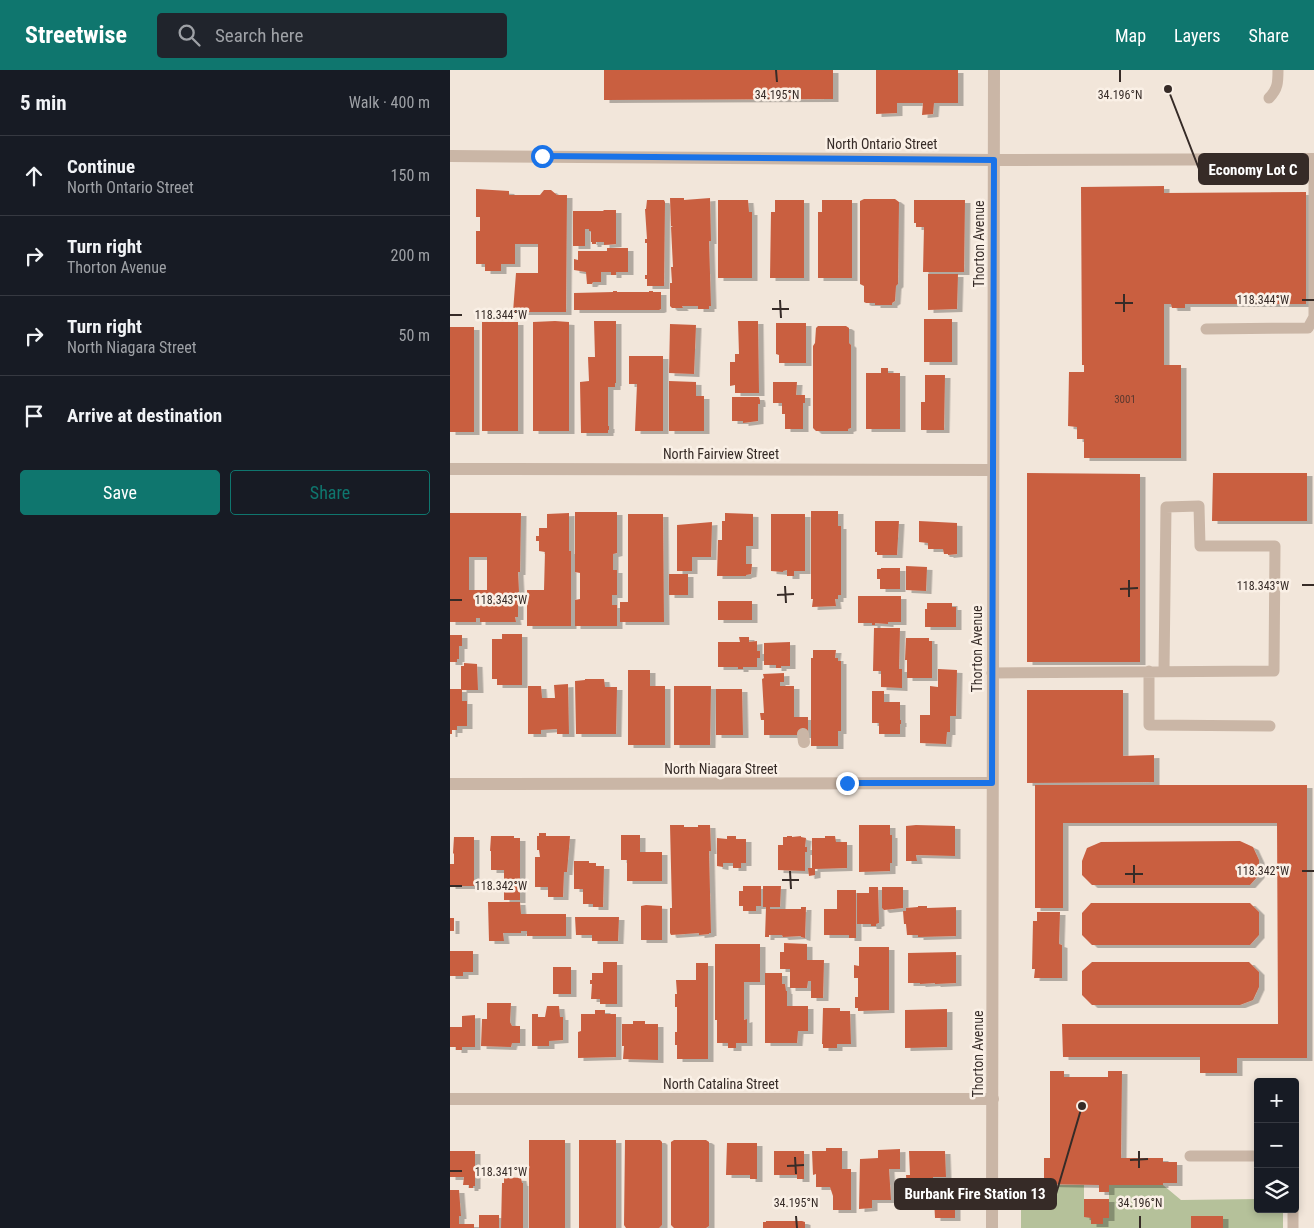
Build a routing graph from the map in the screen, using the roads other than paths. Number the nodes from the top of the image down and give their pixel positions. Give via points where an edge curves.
1 (994, 70) edge
2 (1278, 70) edge
3 (1269, 98) dead end
4 (450, 156) edge
5 (1314, 159) edge
6 (994, 160) junction
7 (1314, 316) edge
8 (1206, 329) dead end
9 (450, 469) edge
10 (993, 470) junction
11 (1149, 671) junction
12 (1164, 671) junction
13 (992, 672) junction
14 (1270, 726) dead end
15 (992, 783) junction
16 (450, 784) edge
17 (450, 1099) edge
18 (993, 1099) junction
19 (1190, 1156) dead end
20 (1254, 1156) edge
21 (992, 1228) edge

1 - 6 street, Thorton Avenue
2 - 3 lane via 1278,84
4 - 6 street, North Ontario Street
5 - 6 street, North Ontario Street
5 - 7 lane
6 - 10 street, Thorton Avenue
7 - 8 lane via 1308,328
9 - 10 street, North Fairview Street
10 - 13 street, Thorton Avenue
11 - 12 lane
11 - 13 lane
11 - 14 lane via 1149,726
12 - 12 lane via 1274,671 1275,546 1200,546 1199,506 1166,507
13 - 15 street, Thorton Avenue
15 - 16 street, North Niagara Street
15 - 18 street, Thorton Avenue
17 - 18 street, North Catalina Street
18 - 21 street, Thorton Avenue
19 - 20 lane

